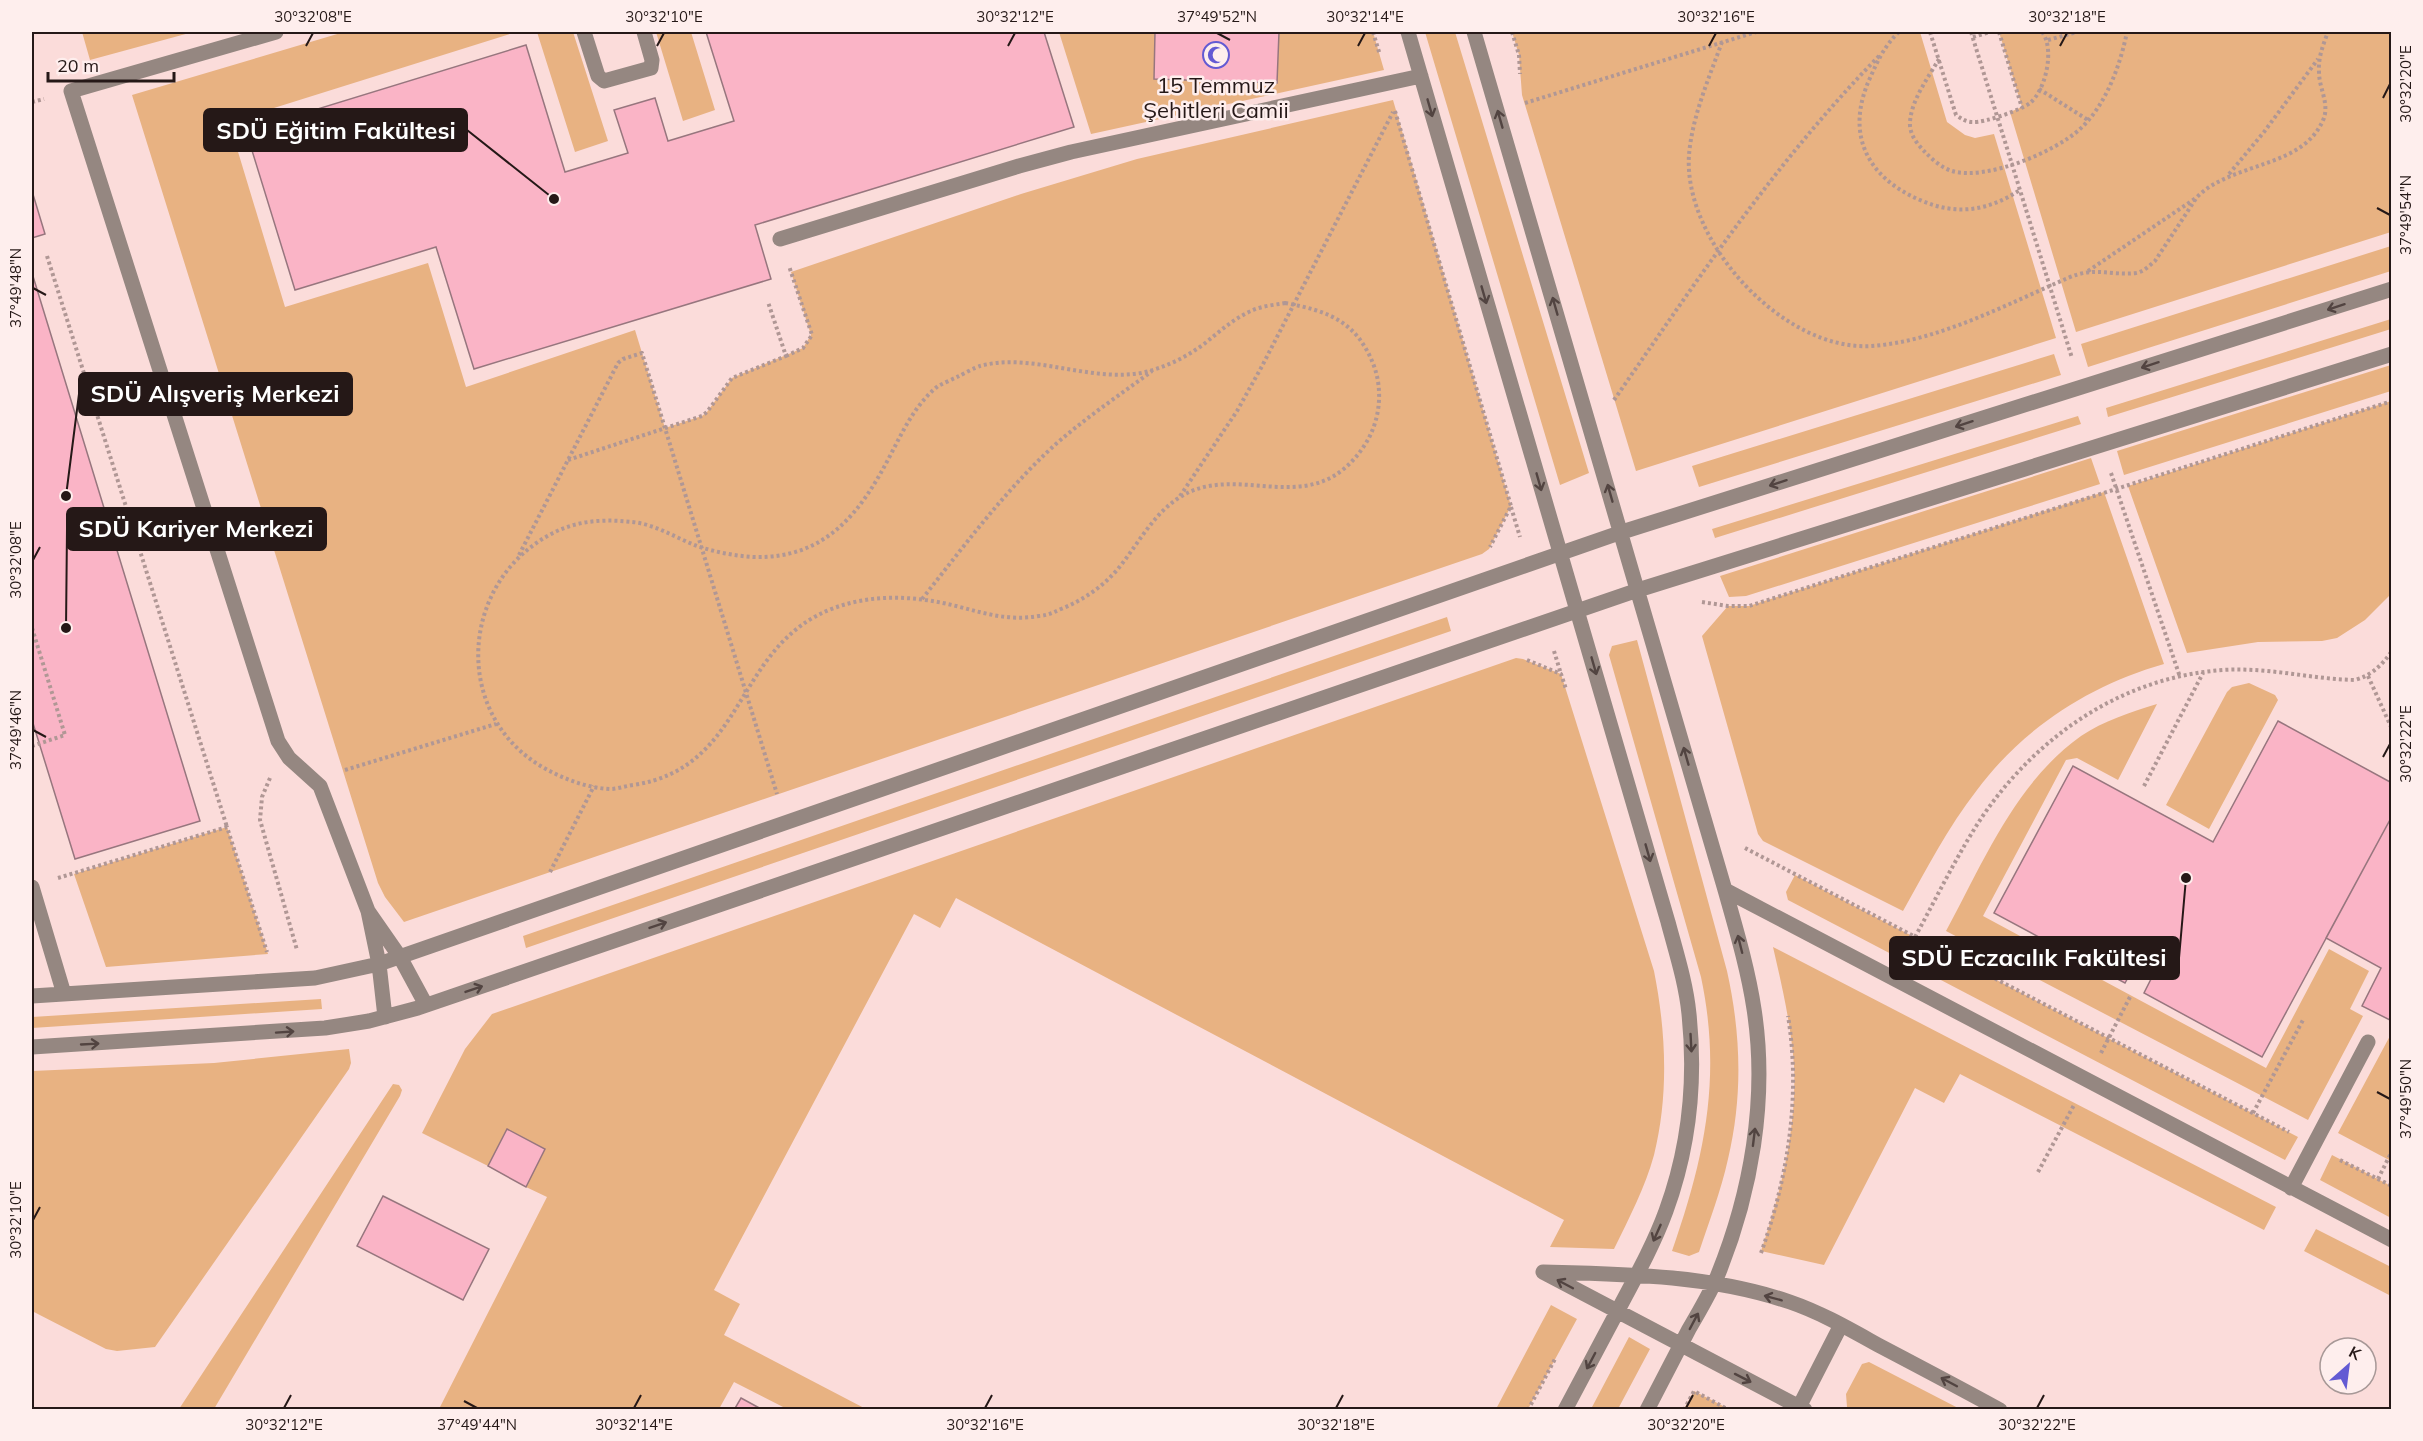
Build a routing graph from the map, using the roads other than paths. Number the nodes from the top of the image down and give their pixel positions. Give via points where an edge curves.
1 (276, 32) edge
2 (584, 32) edge
3 (644, 32) edge
4 (1408, 32) edge
5 (1474, 32) edge
6 (1420, 76) junction
7 (780, 239) dead end
8 (2391, 289) edge
9 (2391, 354) edge
10 (1622, 532) junction
11 (1560, 554) junction
12 (1638, 590) junction
13 (1578, 610) junction
14 (32, 887) edge
15 (1725, 890) junction
16 (368, 911) junction
17 (400, 957) junction
18 (379, 964) junction
19 (64, 994) junction
20 (32, 996) edge
21 (426, 1005) junction
22 (385, 1017) junction
23 (2368, 1042) dead end
24 (32, 1047) edge
25 (2291, 1188) junction
26 (2391, 1240) edge
27 (1637, 1274) junction
28 (1714, 1284) junction
29 (1617, 1312) junction
30 (1841, 1325) junction
31 (1681, 1345) junction
32 (1802, 1408) edge
33 (1565, 1410) edge
34 (1647, 1410) edge
35 (2001, 1410) edge

1 - 16 street via 71,91 278,741 282,750 315,780 326,798
2 - 3 street via 598,76 604,81 651,68
4 - 6 street
10 -> 5 street
6 - 7 street via 1071,152
6 -> 11 street
8 -> 10 street
9 - 12 street
10 - 11 street
10 - 12 street
11 - 13 street
11 - 17 street
12 - 13 street
15 -> 12 street
21 -> 13 street
13 -> 27 street via 1681,967 1689,1013 1688,1127 1665,1214
14 - 19 street
15 - 25 street
28 -> 15 street via 1743,1199 1758,1094 1754,1009
16 - 17 street
16 - 18 street
17 - 18 street
17 - 21 street
18 - 19 street via 315,978
18 - 22 street
19 - 20 street
21 - 22 street
24 -> 22 street via 286,1032
23 - 25 street
25 - 26 street
27 - 28 street
27 - 29 street
29 -> 27 street via 1543,1272
30 -> 28 street via 1790,1302
31 -> 28 street
29 - 31 street
29 -> 33 street
30 - 32 street
35 -> 30 street
31 -> 32 street
31 - 34 street

